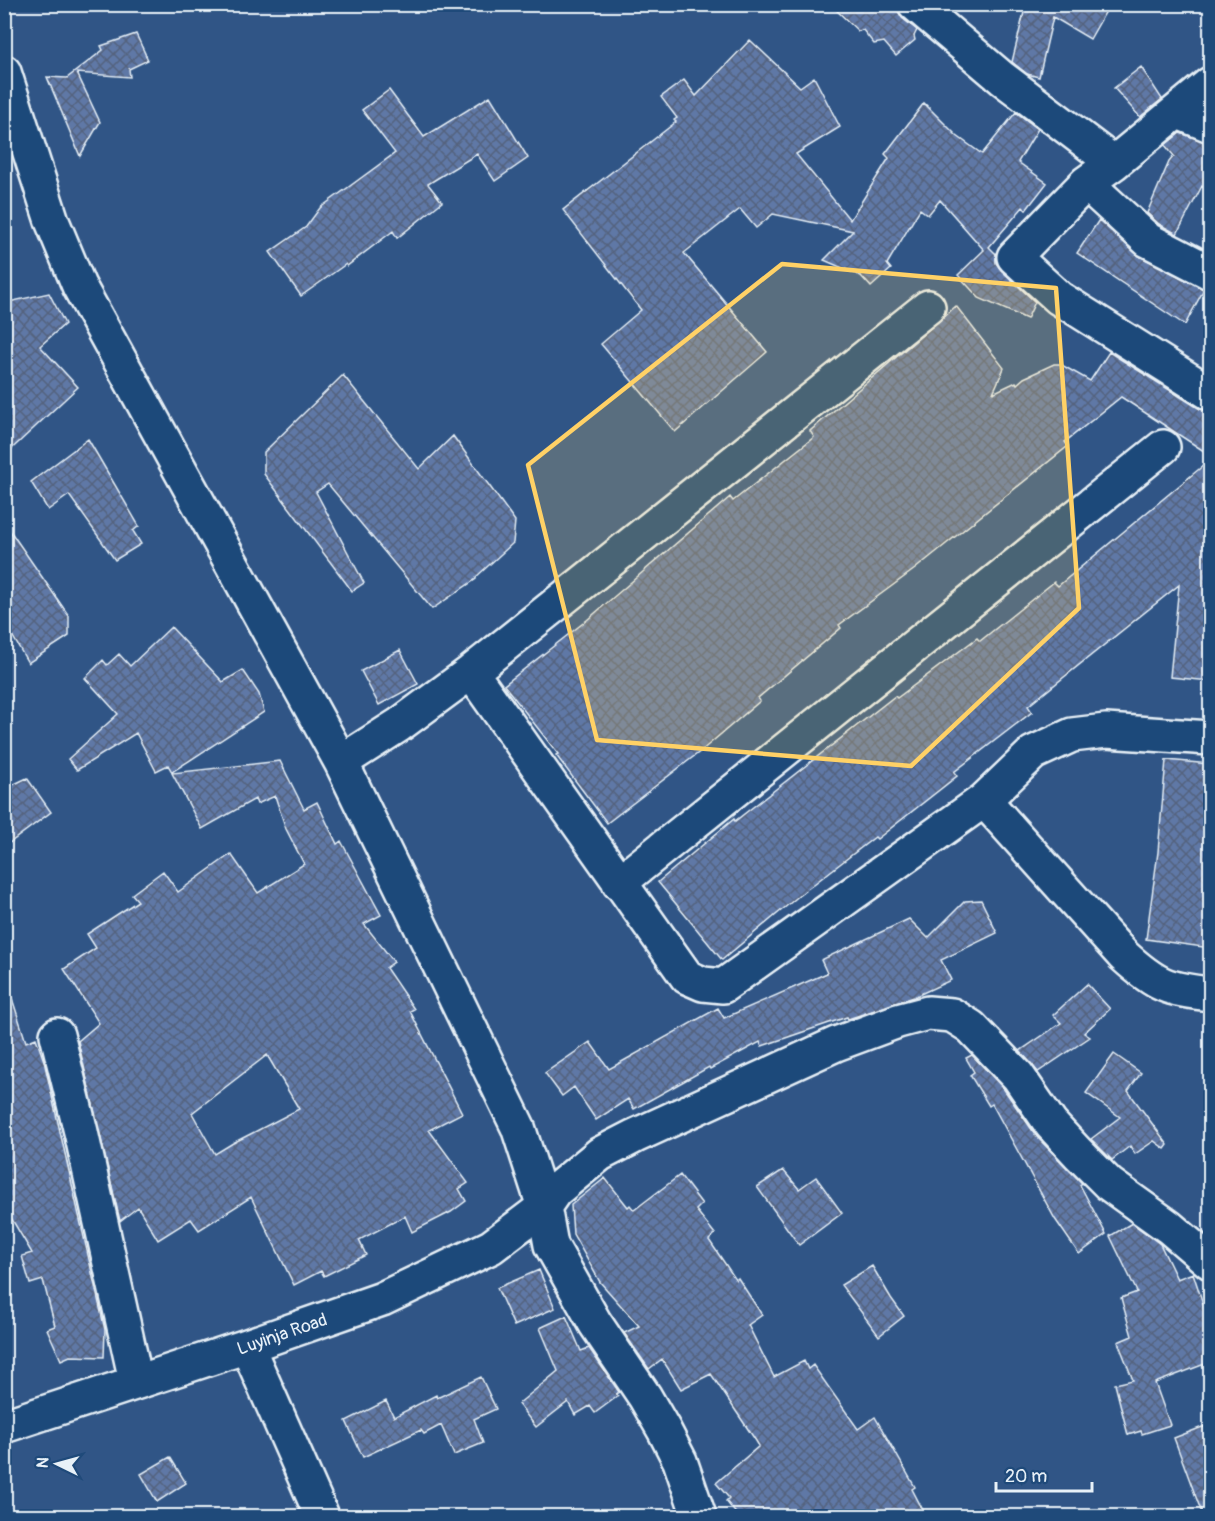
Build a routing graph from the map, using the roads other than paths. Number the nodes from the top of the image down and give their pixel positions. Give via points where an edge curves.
1 (915, 4) edge
2 (4, 72) edge
3 (1210, 84) edge
4 (1178, 112) junction
5 (1210, 125) edge
6 (1114, 163) junction
7 (1086, 183) junction
8 (1210, 272) edge
9 (928, 307) dead end
10 (1210, 393) edge
11 (1163, 447) dead end
12 (471, 672) junction
13 (1210, 738) edge
14 (341, 762) junction
15 (984, 800) junction
16 (619, 883) junction
17 (1210, 994) edge
18 (57, 1035) dead end
19 (544, 1207) junction
20 (1210, 1262) edge
21 (247, 1346) junction
22 (136, 1381) junction
23 (4, 1426) edge
24 (322, 1516) edge
25 (699, 1516) edge

1 - 6 street via 1002,78
2 - 14 street via 52,221 79,286
3 - 4 street
4 - 5 street
4 - 6 street
6 - 7 street
7 - 8 street via 1148,240
7 - 10 street via 1014,257 1059,298
9 - 12 street
11 - 16 street
12 - 14 street
12 - 16 street
13 - 15 street via 1106,731 1071,735 1033,753
14 - 19 street via 518,1127
15 - 16 street via 723,986 687,977
15 - 17 street via 1148,978 1175,990
18 - 22 street
19 - 20 street, Luyinja Road via 555,1191 600,1154 635,1136 836,1044 898,1021 936,1013 952,1015 971,1027 1018,1076 1051,1124 1109,1184
19 - 21 street, Luyinja Road via 491,1247 382,1299
19 - 25 street via 551,1245 595,1323 664,1430 680,1461
21 - 22 street, Luyinja Road
21 - 24 street
22 - 23 street, Luyinja Road

